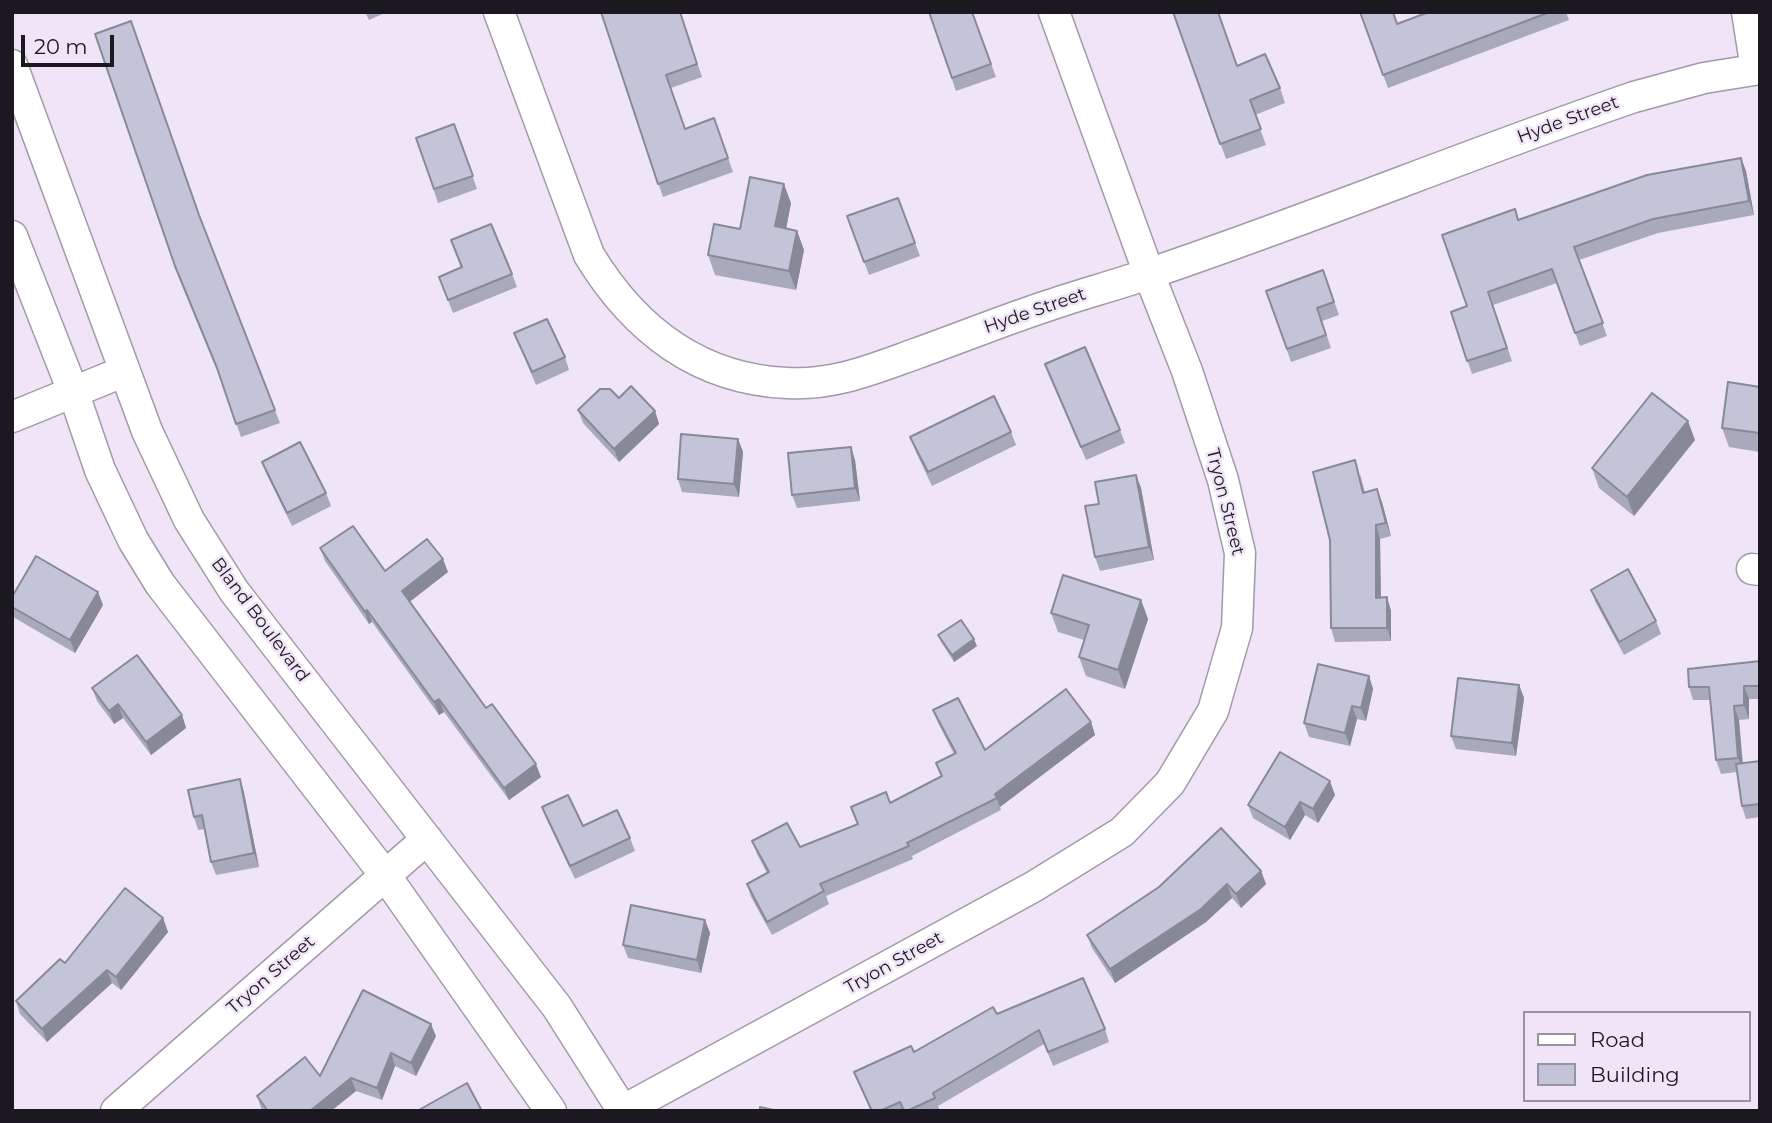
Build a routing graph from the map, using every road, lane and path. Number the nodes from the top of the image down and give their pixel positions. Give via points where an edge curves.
1 (499, 12) edge
2 (1054, 12) edge
3 (1747, 12) edge
4 (12, 65) edge
5 (1758, 69) edge
6 (12, 236) edge
7 (1149, 274) junction
8 (125, 371) junction
9 (74, 394) junction
10 (12, 417) edge
11 (427, 839) junction
12 (385, 875) junction
13 (116, 1111) edge
14 (551, 1111) edge
15 (623, 1111) edge

1 - 7 street, Hyde Street via 589,255 635,318 704,364 744,377 786,383 848,378
2 - 7 street, Tryon Street
3 - 5 street
4 - 8 street, Bland Boulevard
5 - 7 street, Hyde Street via 1634,97
6 - 9 street
7 - 15 street, Tryon Street via 1223,480 1240,553 1237,628 1213,711 1170,783 1122,832 1033,887
8 - 9 street
8 - 11 street, Bland Boulevard via 164,470 234,591
9 - 10 street
9 - 12 street via 100,470 160,584
11 - 12 street, Tryon Street
11 - 15 street, Bland Boulevard via 557,1007
12 - 13 street, Tryon Street
12 - 14 street

